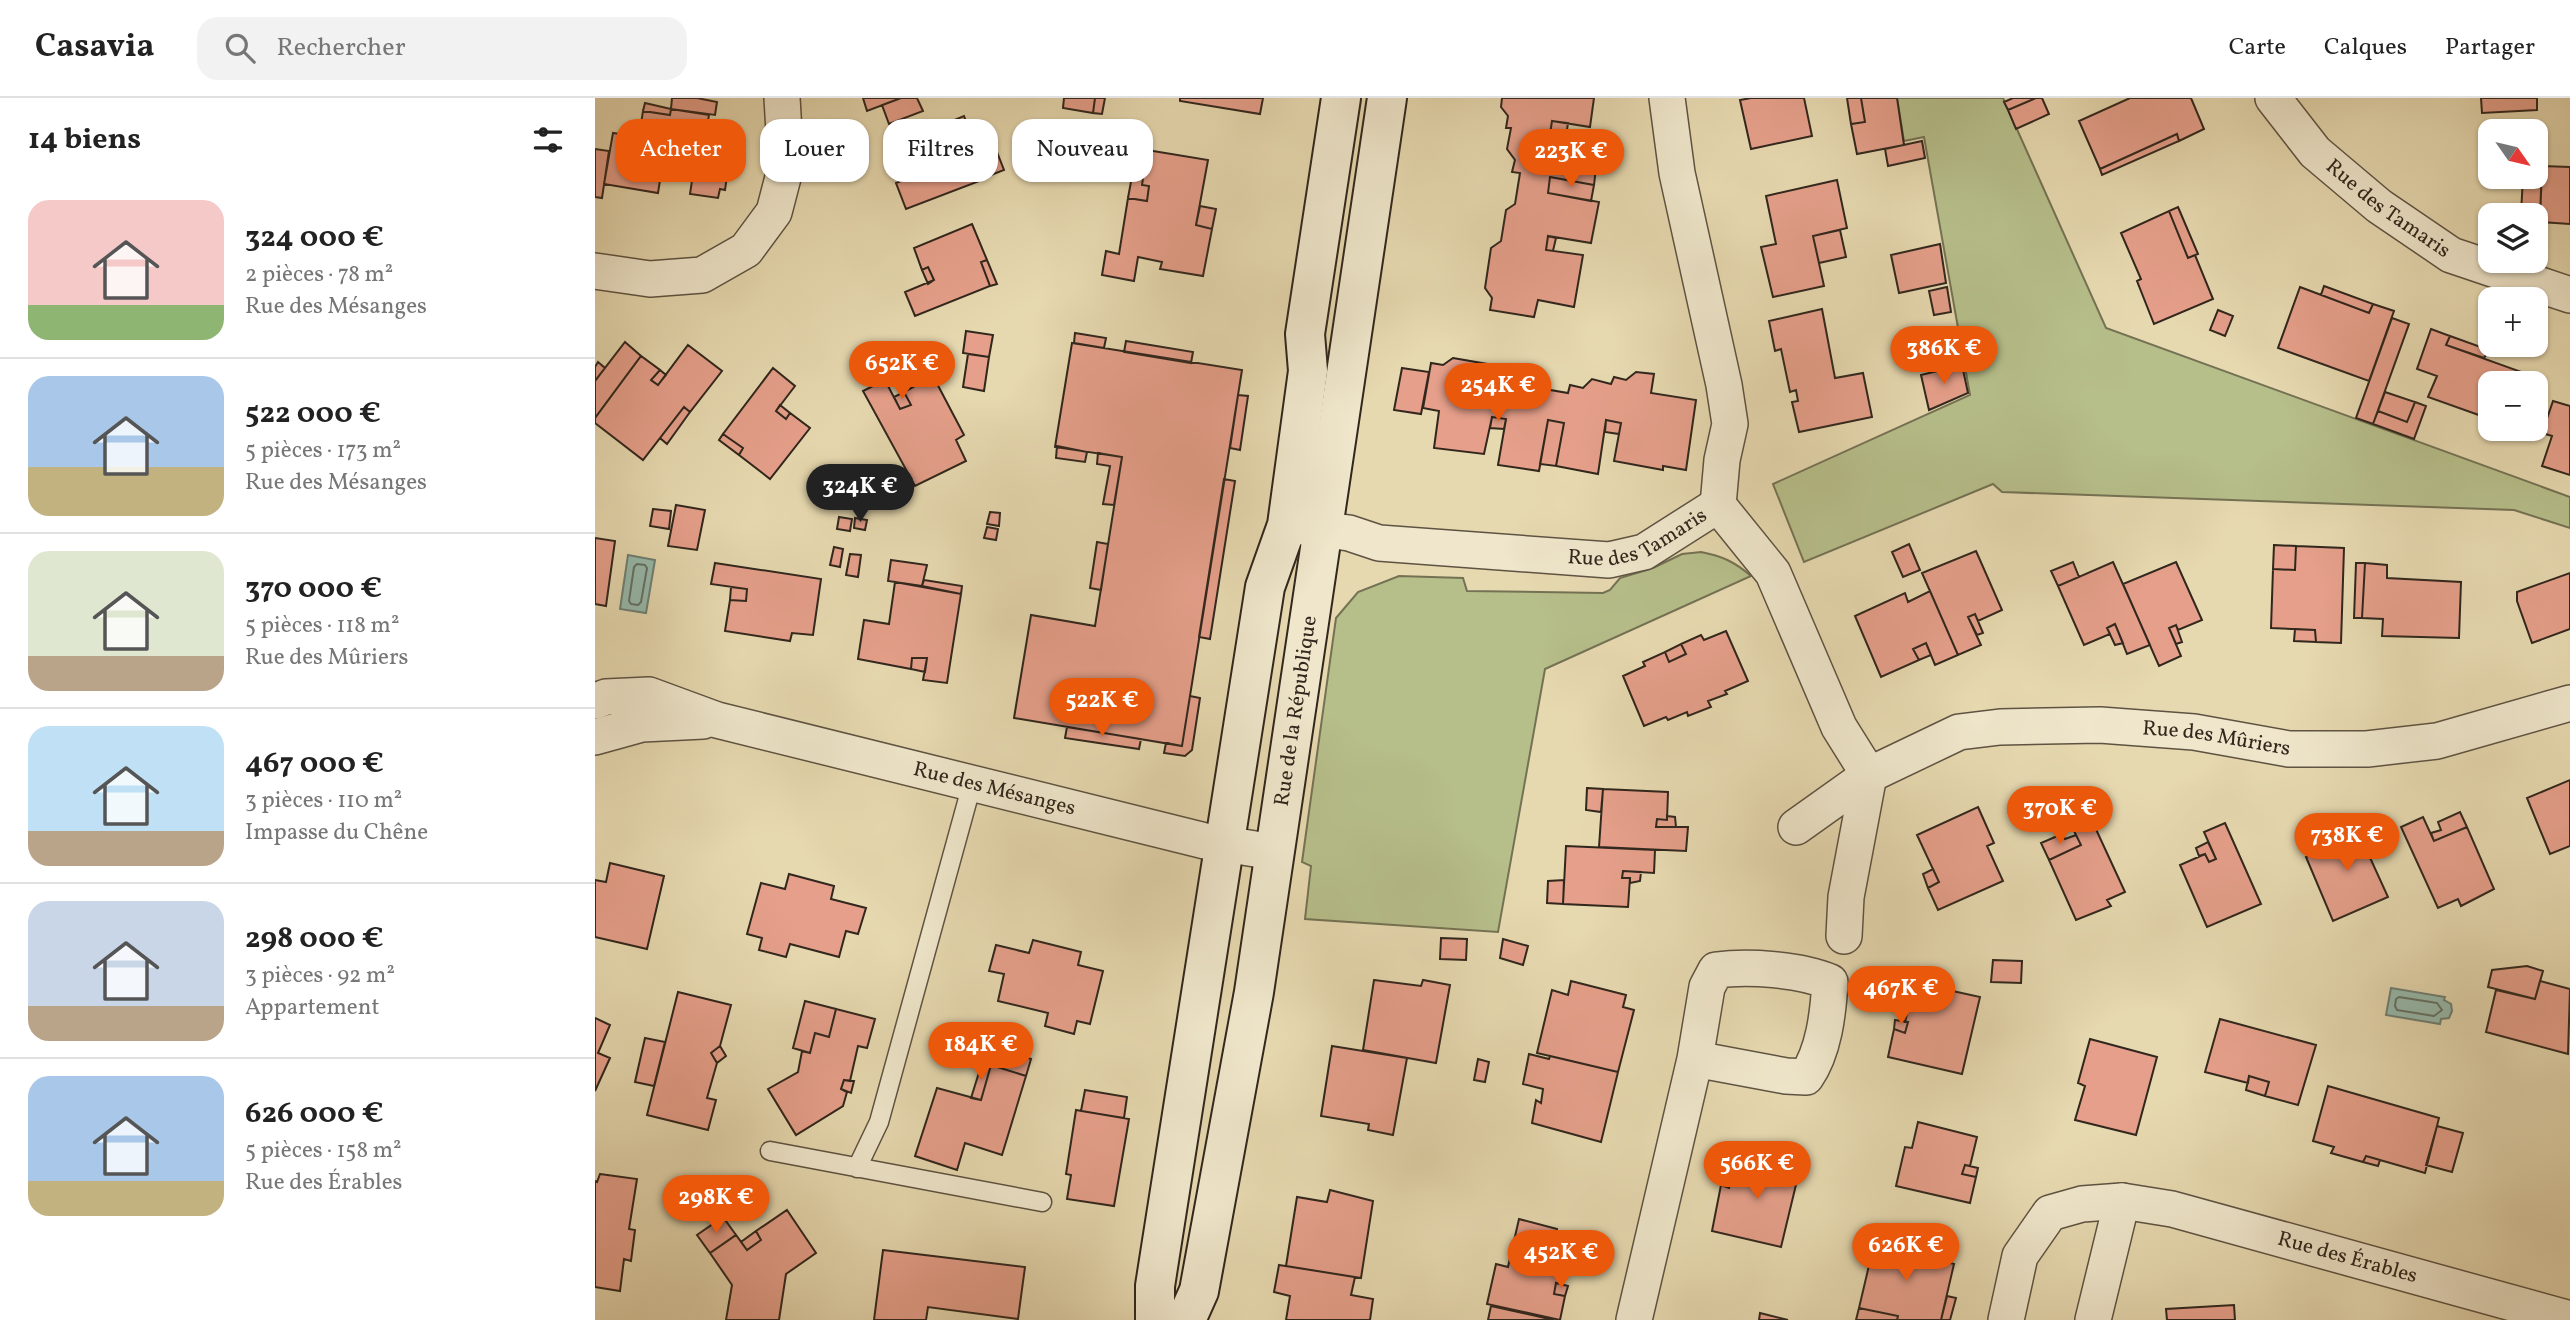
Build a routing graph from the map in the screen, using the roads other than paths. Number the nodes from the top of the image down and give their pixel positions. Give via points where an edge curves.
1 (782, 98) edge
2 (1341, 98) edge
3 (1387, 98) edge
4 (1667, 98) edge
5 (2273, 98) edge
6 (595, 271) edge
7 (2570, 295) edge
8 (1718, 505) junction
9 (1319, 529) junction
10 (595, 701) edge
11 (2570, 703) edge
12 (717, 720) junction
13 (595, 737) edge
14 (1869, 775) junction
15 (972, 784) junction
16 (1796, 827) dead end
17 (1224, 844) junction
18 (1275, 852) junction
19 (1844, 936) dead end
20 (1695, 1059) dead end
21 (770, 1151) dead end
22 (857, 1168) junction
23 (2122, 1201) junction
24 (1042, 1202) dead end
25 (2570, 1319) edge
26 (1155, 1320) edge
27 (1186, 1320) edge
28 (1634, 1320) edge
29 (2005, 1320) edge
30 (2093, 1320) edge

1 - 6 street via 786,166 774,212 746,250 702,275 650,279
2 - 9 street, Rue de la République via 1305,334
3 - 9 street, Rue de la République
4 - 8 street, Rue des Tamaris via 1677,173 1730,424
5 - 7 street, Rue des Tamaris via 2315,152 2379,206 2451,255
8 - 9 street, Rue des Tamaris via 1644,552 1609,560 1379,543
8 - 14 street via 1773,573 1839,727
9 - 17 street, Rue de la République via 1265,587
9 - 18 street, Rue de la République
10 - 12 street, Rue des Mésanges via 649,695
11 - 14 street, Rue des Mûriers via 2437,741 2367,749 2289,748 2194,732 2100,724 2000,727 1959,732
12 - 13 street, Rue des Mésanges via 642,724
12 - 15 street, Rue des Mésanges
14 - 16 street, Rue des Mûriers
14 - 19 street via 1846,897
15 - 17 street, Rue des Mésanges
15 - 22 lane via 879,1122
17 - 18 street, Rue des Mésanges
17 - 26 street, Rue de la République via 1155,1286
18 - 27 street, Rue de la République via 1199,1291
20 - 28 street
21 - 22 lane
22 - 24 lane
23 - 25 street, Rue des Érables via 2172,1209
23 - 29 street, Rue des Érables via 2050,1213 2020,1256
23 - 30 street

